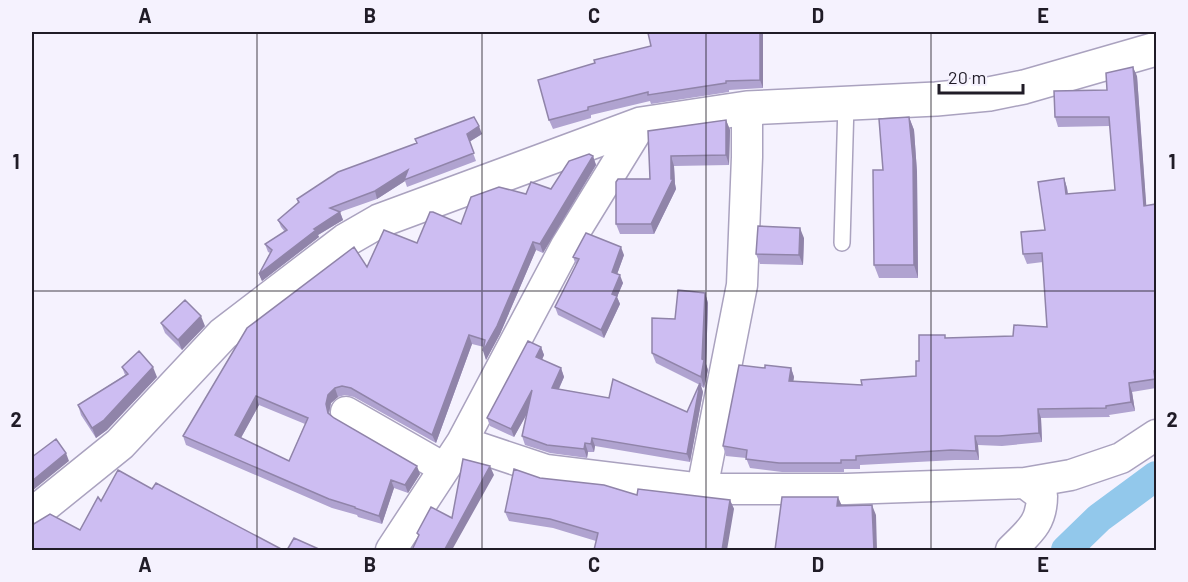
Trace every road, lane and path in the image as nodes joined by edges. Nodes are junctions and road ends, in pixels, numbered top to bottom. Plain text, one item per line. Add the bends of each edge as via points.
1 (1156, 49) edge
2 (846, 104) junction
3 (747, 108) junction
4 (641, 124) junction
5 (842, 243) dead end
6 (346, 412) dead end
7 (1156, 435) edge
8 (462, 442) junction
9 (444, 468) junction
10 (1025, 483) junction
11 (702, 489) junction
12 (32, 515) edge
13 (391, 550) edge
14 (1011, 550) edge

1 - 2 street via 989,94
2 - 3 street
2 - 5 lane
3 - 4 street
3 - 11 street via 742,285
4 - 8 street via 566,246
4 - 12 street via 379,220 362,230 223,334 120,444
6 - 9 street
7 - 10 street via 1121,458 1071,475
8 - 9 street
8 - 11 street via 546,470
9 - 13 street
10 - 11 street
10 - 14 street via 1042,496 1042,508 1032,530

